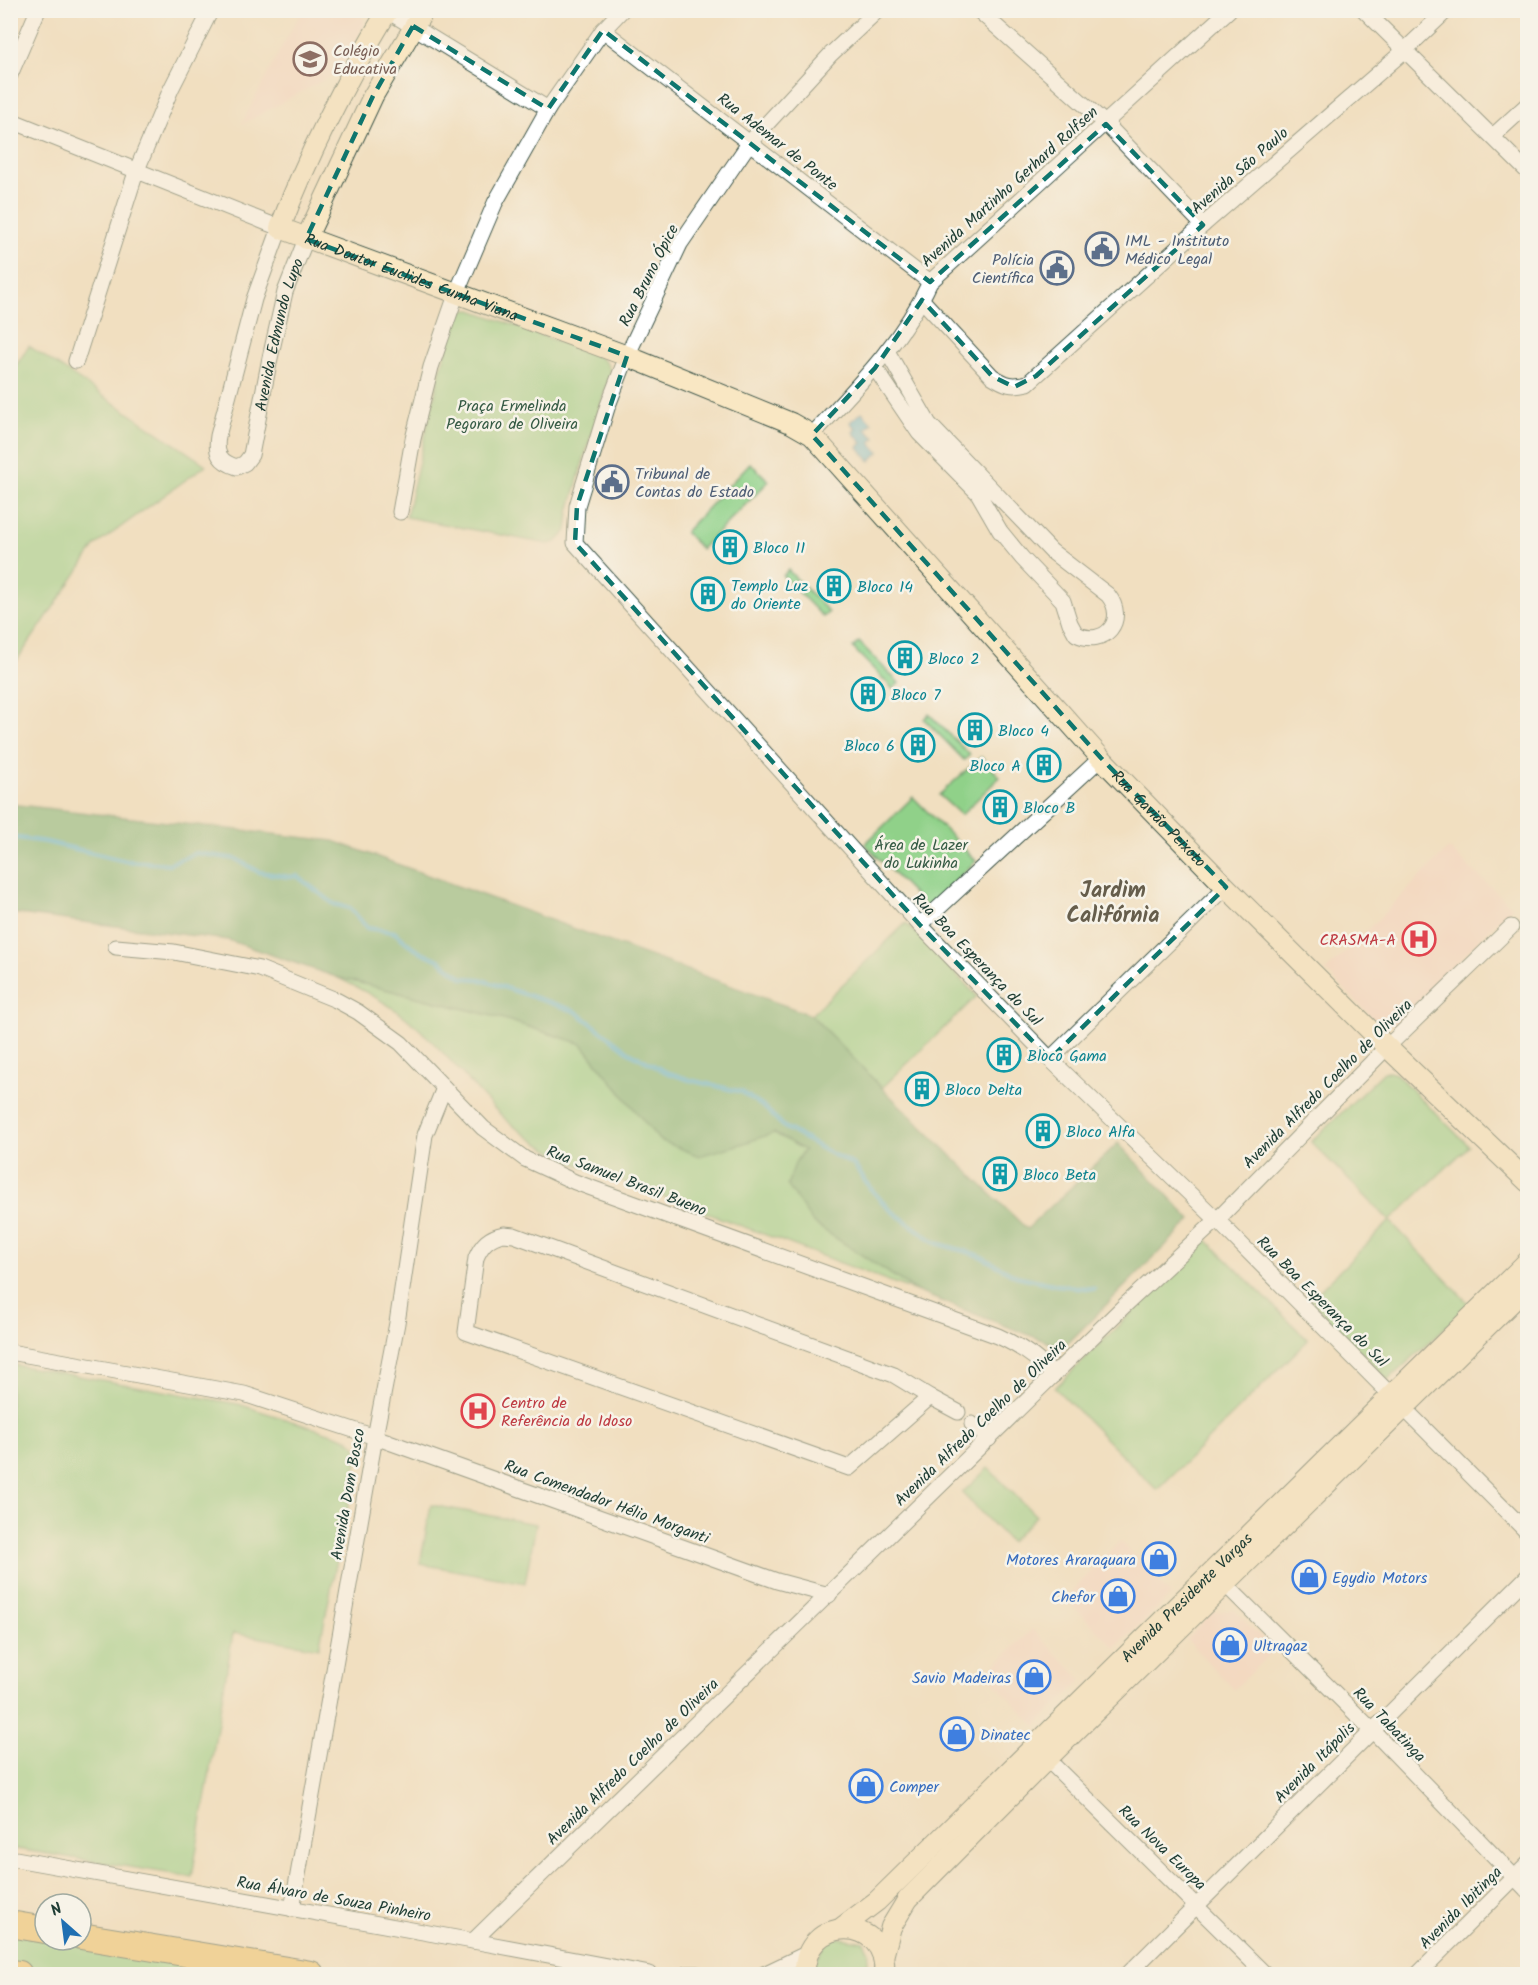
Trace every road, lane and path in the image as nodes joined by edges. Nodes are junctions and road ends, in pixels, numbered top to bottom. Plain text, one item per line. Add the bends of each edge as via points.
1 (38, 10) edge
2 (211, 10) edge
3 (622, 10) edge
4 (879, 10) edge
5 (978, 10) edge
6 (1229, 10) edge
7 (1364, 10) edge
8 (1447, 10) edge
9 (387, 11) edge
10 (419, 18) edge
11 (603, 30) junction
12 (1404, 51) junction
13 (10, 75) edge
14 (1527, 104) edge
15 (548, 109) junction
16 (10, 120) edge
17 (1106, 124) junction
18 (1492, 136) junction
19 (750, 142) junction
20 (135, 172) junction
21 (1527, 172) edge
22 (1203, 225) junction
23 (280, 228) junction
24 (306, 238) junction
25 (930, 282) junction
26 (457, 292) junction
27 (922, 300) junction
28 (887, 351) junction
29 (627, 356) junction
30 (76, 361) dead end
31 (875, 368) junction
32 (924, 429) junction
33 (812, 435) junction
34 (983, 490) junction
35 (400, 512) dead end
36 (575, 543) joint
37 (1101, 758) junction
38 (1226, 887) junction
39 (920, 925) junction
40 (1511, 927) dead end
41 (116, 947) dead end
42 (1387, 1047) junction
43 (1050, 1059) junction
44 (444, 1088) junction
45 (1527, 1182) edge
46 (1217, 1220) junction
47 (1527, 1261) edge
48 (1527, 1286) edge
49 (10, 1352) edge
50 (1054, 1375) junction
51 (930, 1397) junction
52 (1397, 1401) junction
53 (958, 1412) dead end
54 (972, 1424) dead end
55 (375, 1437) junction
56 (989, 1439) junction
57 (1527, 1533) edge
58 (1527, 1576) edge
59 (1225, 1584) junction
60 (829, 1595) junction
61 (1372, 1730) junction
62 (1040, 1753) junction
63 (10, 1858) edge
64 (1527, 1864) edge
65 (1514, 1878) junction
66 (1527, 1891) edge
67 (1197, 1905) junction
68 (292, 1909) junction
69 (10, 1924) edge
70 (33, 1928) edge
71 (840, 1929) junction
72 (93, 1938) edge
73 (473, 1941) junction
74 (808, 1953) junction
75 (884, 1970) edge
76 (10, 1973) edge
77 (19, 1974) edge
78 (311, 1974) edge
79 (650, 1974) edge
80 (687, 1974) edge
81 (697, 1974) edge
82 (764, 1974) edge
83 (805, 1974) edge
84 (1128, 1974) edge
85 (1265, 1974) edge
86 (1418, 1974) edge

1 - 13 street
2 - 20 street
3 - 11 street
4 - 19 street, Rua Bruno Ópice via 831,54
5 - 17 street
6 - 17 street, Avenida Martinho Gerhard Rolfsen
7 - 12 street
8 - 12 street, Avenida São Paulo
9 - 10 street
9 - 23 street, Avenida Edmundo Lupo via 341,92
10 - 15 street
10 - 24 street, Avenida Edmundo Lupo via 373,96
11 - 15 street
11 - 19 street, Rua Ademar de Ponte
12 - 18 street
12 - 22 street, Avenida São Paulo
14 - 18 street
15 - 26 street via 495,203
16 - 20 street, Rua Doutor Euclides Cunha Viana
17 - 22 street
17 - 25 street, Avenida Martinho Gerhard Rolfsen
18 - 21 street
19 - 25 street, Rua Ademar de Ponte
19 - 29 street, Rua Bruno Ópice via 680,244
20 - 23 street, Rua Doutor Euclides Cunha Viana
20 - 30 street
22 - 27 street, Avenida São Paulo via 1028,383 1014,387 992,376
23 - 24 street, Rua Doutor Euclides Cunha Viana
23 - 24 street, Avenida Edmundo Lupo via 254,299 216,447 223,460 237,467 250,455 285,292
24 - 26 street, Rua Doutor Euclides Cunha Viana
25 - 27 street, Avenida Martinho Gerhard Rolfsen
26 - 29 street, Rua Doutor Euclides Cunha Viana
26 - 35 street via 431,367
27 - 28 street, Avenida Martinho Gerhard Rolfsen
28 - 31 street, Avenida Martinho Gerhard Rolfsen
28 - 32 street
29 - 33 street, Rua Doutor Euclides Cunha Viana
29 - 36 street, Rua Bruno Ópice via 577,506
31 - 32 street
31 - 33 street, Avenida Martinho Gerhard Rolfsen
32 - 34 street
33 - 37 street, Rua Gavião Peixoto
34 - 34 street via 1000,531 1063,601 1076,634 1091,639 1112,628 1117,612 1108,595
36 - 39 street, Rua Boa Esperança do Sul
37 - 38 street, Rua Gavião Peixoto
37 - 39 street
38 - 42 street, Rua Gavião Peixoto
38 - 43 street
39 - 43 street, Rua Boa Esperança do Sul
40 - 42 street, Avenida Alfredo Coelho de Oliveira
41 - 44 street, Rua Samuel Brasil Bueno via 174,952 260,969 336,1000 401,1043
42 - 45 street, Rua Gavião Peixoto
42 - 46 street, Avenida Alfredo Coelho de Oliveira
43 - 46 street, Rua Boa Esperança do Sul
44 - 50 street, Rua Samuel Brasil Bueno via 483,1128 525,1159 565,1178 998,1336 1038,1358
44 - 55 street, Avenida Dom Bosco via 425,1135 397,1323
46 - 50 street, Avenida Alfredo Coelho de Oliveira
46 - 52 street, Rua Boa Esperança do Sul
47 - 52 street, Avenida Presidente Vargas
48 - 52 street, Avenida Presidente Vargas
49 - 55 street, Rua Comendador Hélio Morganti via 244,1394
50 - 56 street, Avenida Alfredo Coelho de Oliveira
51 - 51 street via 894,1375 514,1235 504,1234 486,1241 476,1258 466,1332 849,1468
51 - 53 street
52 - 57 street, Rua Boa Esperança do Sul
52 - 59 street, Avenida Presidente Vargas
52 - 62 street, Avenida Presidente Vargas
54 - 56 street
55 - 60 street, Rua Comendador Hélio Morganti via 777,1581
55 - 68 street, Avenida Dom Bosco
56 - 60 street, Avenida Alfredo Coelho de Oliveira
58 - 61 street, Avenida Itápolis
59 - 61 street, Rua Tabatinga
59 - 62 street, Avenida Presidente Vargas
60 - 73 street, Avenida Alfredo Coelho de Oliveira
61 - 65 street, Rua Tabatinga
61 - 67 street, Avenida Itápolis
62 - 67 street, Rua Nova Europa
62 - 71 street, Avenida Presidente Vargas via 877,1901
62 - 75 street, Avenida Presidente Vargas via 908,1899 891,1927
63 - 68 street, Rua Álvaro de Souza Pinheiro
64 - 65 street, Avenida Ibitinga
65 - 66 street, Rua Tabatinga
65 - 86 street, Avenida Ibitinga
67 - 84 street, Avenida Itápolis
67 - 85 street, Rua Nova Europa
68 - 73 street, Rua Álvaro de Souza Pinheiro
69 - 70 highway
71 - 74 street, Avenida Presidente Vargas via 816,1941
71 - 75 street via 867,1935 874,1941
72 - 78 highway
73 - 79 street, Rua Álvaro de Souza Pinheiro
74 - 82 street
74 - 83 street
76 - 77 highway
80 - 81 street

